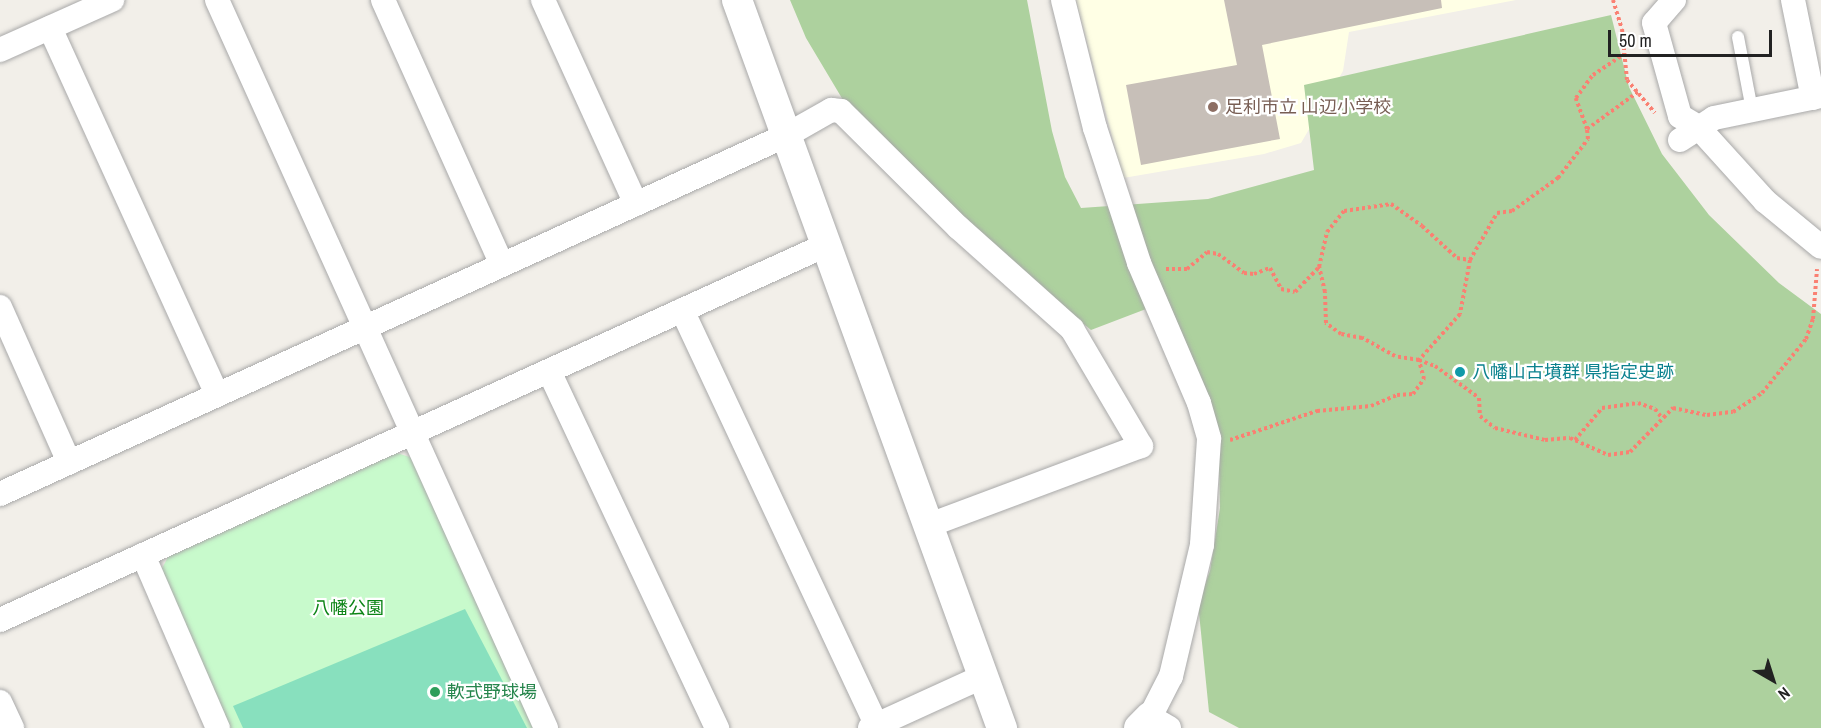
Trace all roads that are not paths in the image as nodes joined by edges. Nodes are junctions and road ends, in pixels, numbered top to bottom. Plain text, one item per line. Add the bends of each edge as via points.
1 (112, 0) edge
2 (217, 0) edge
3 (383, 0) edge
4 (543, 0) edge
5 (737, 0) edge
6 (1063, 0) edge
7 (1674, 0) edge
8 (1793, 0) edge
9 (50, 28) junction
10 (1738, 37) dead end
11 (0, 50) edge
12 (1817, 97) edge
13 (1752, 110) junction
14 (1689, 134) junction
15 (787, 135) junction
16 (636, 204) junction
17 (826, 245) junction
18 (1820, 246) edge
19 (502, 265) junction
20 (0, 307) edge
21 (682, 310) junction
22 (365, 328) junction
23 (549, 371) junction
24 (217, 395) junction
25 (413, 432) junction
26 (69, 462) junction
27 (0, 494) edge
28 (927, 526) junction
29 (143, 555) junction
30 (0, 620) edge
31 (984, 676) junction
32 (0, 702) edge
33 (1152, 724) edge
34 (873, 727) edge
35 (12, 728) edge
36 (218, 728) edge
37 (546, 728) edge
38 (717, 728) edge
39 (1002, 728) edge

1 - 9 street
2 - 22 street
3 - 19 street
4 - 16 street
5 - 15 street
6 - 33 street via 1095,128 1139,263 1199,403 1209,445 1202,545 1171,676
7 - 14 street via 1654,23 1680,116
8 - 12 street
9 - 11 street
9 - 24 street
10 - 13 lane
12 - 13 street
13 - 14 street via 1714,117
14 - 18 street
15 - 16 street
15 - 17 street
15 - 28 street via 831,110 842,111 959,228 1072,329 1141,446
16 - 19 street
17 - 21 street
17 - 28 street
19 - 22 street
20 - 26 street
21 - 23 street
21 - 34 street
22 - 24 street
22 - 25 street
23 - 25 street
23 - 38 street
24 - 26 street
25 - 29 street
25 - 37 street
26 - 27 street
28 - 31 street
29 - 30 street
29 - 36 street
31 - 34 street
31 - 39 street
32 - 35 street

